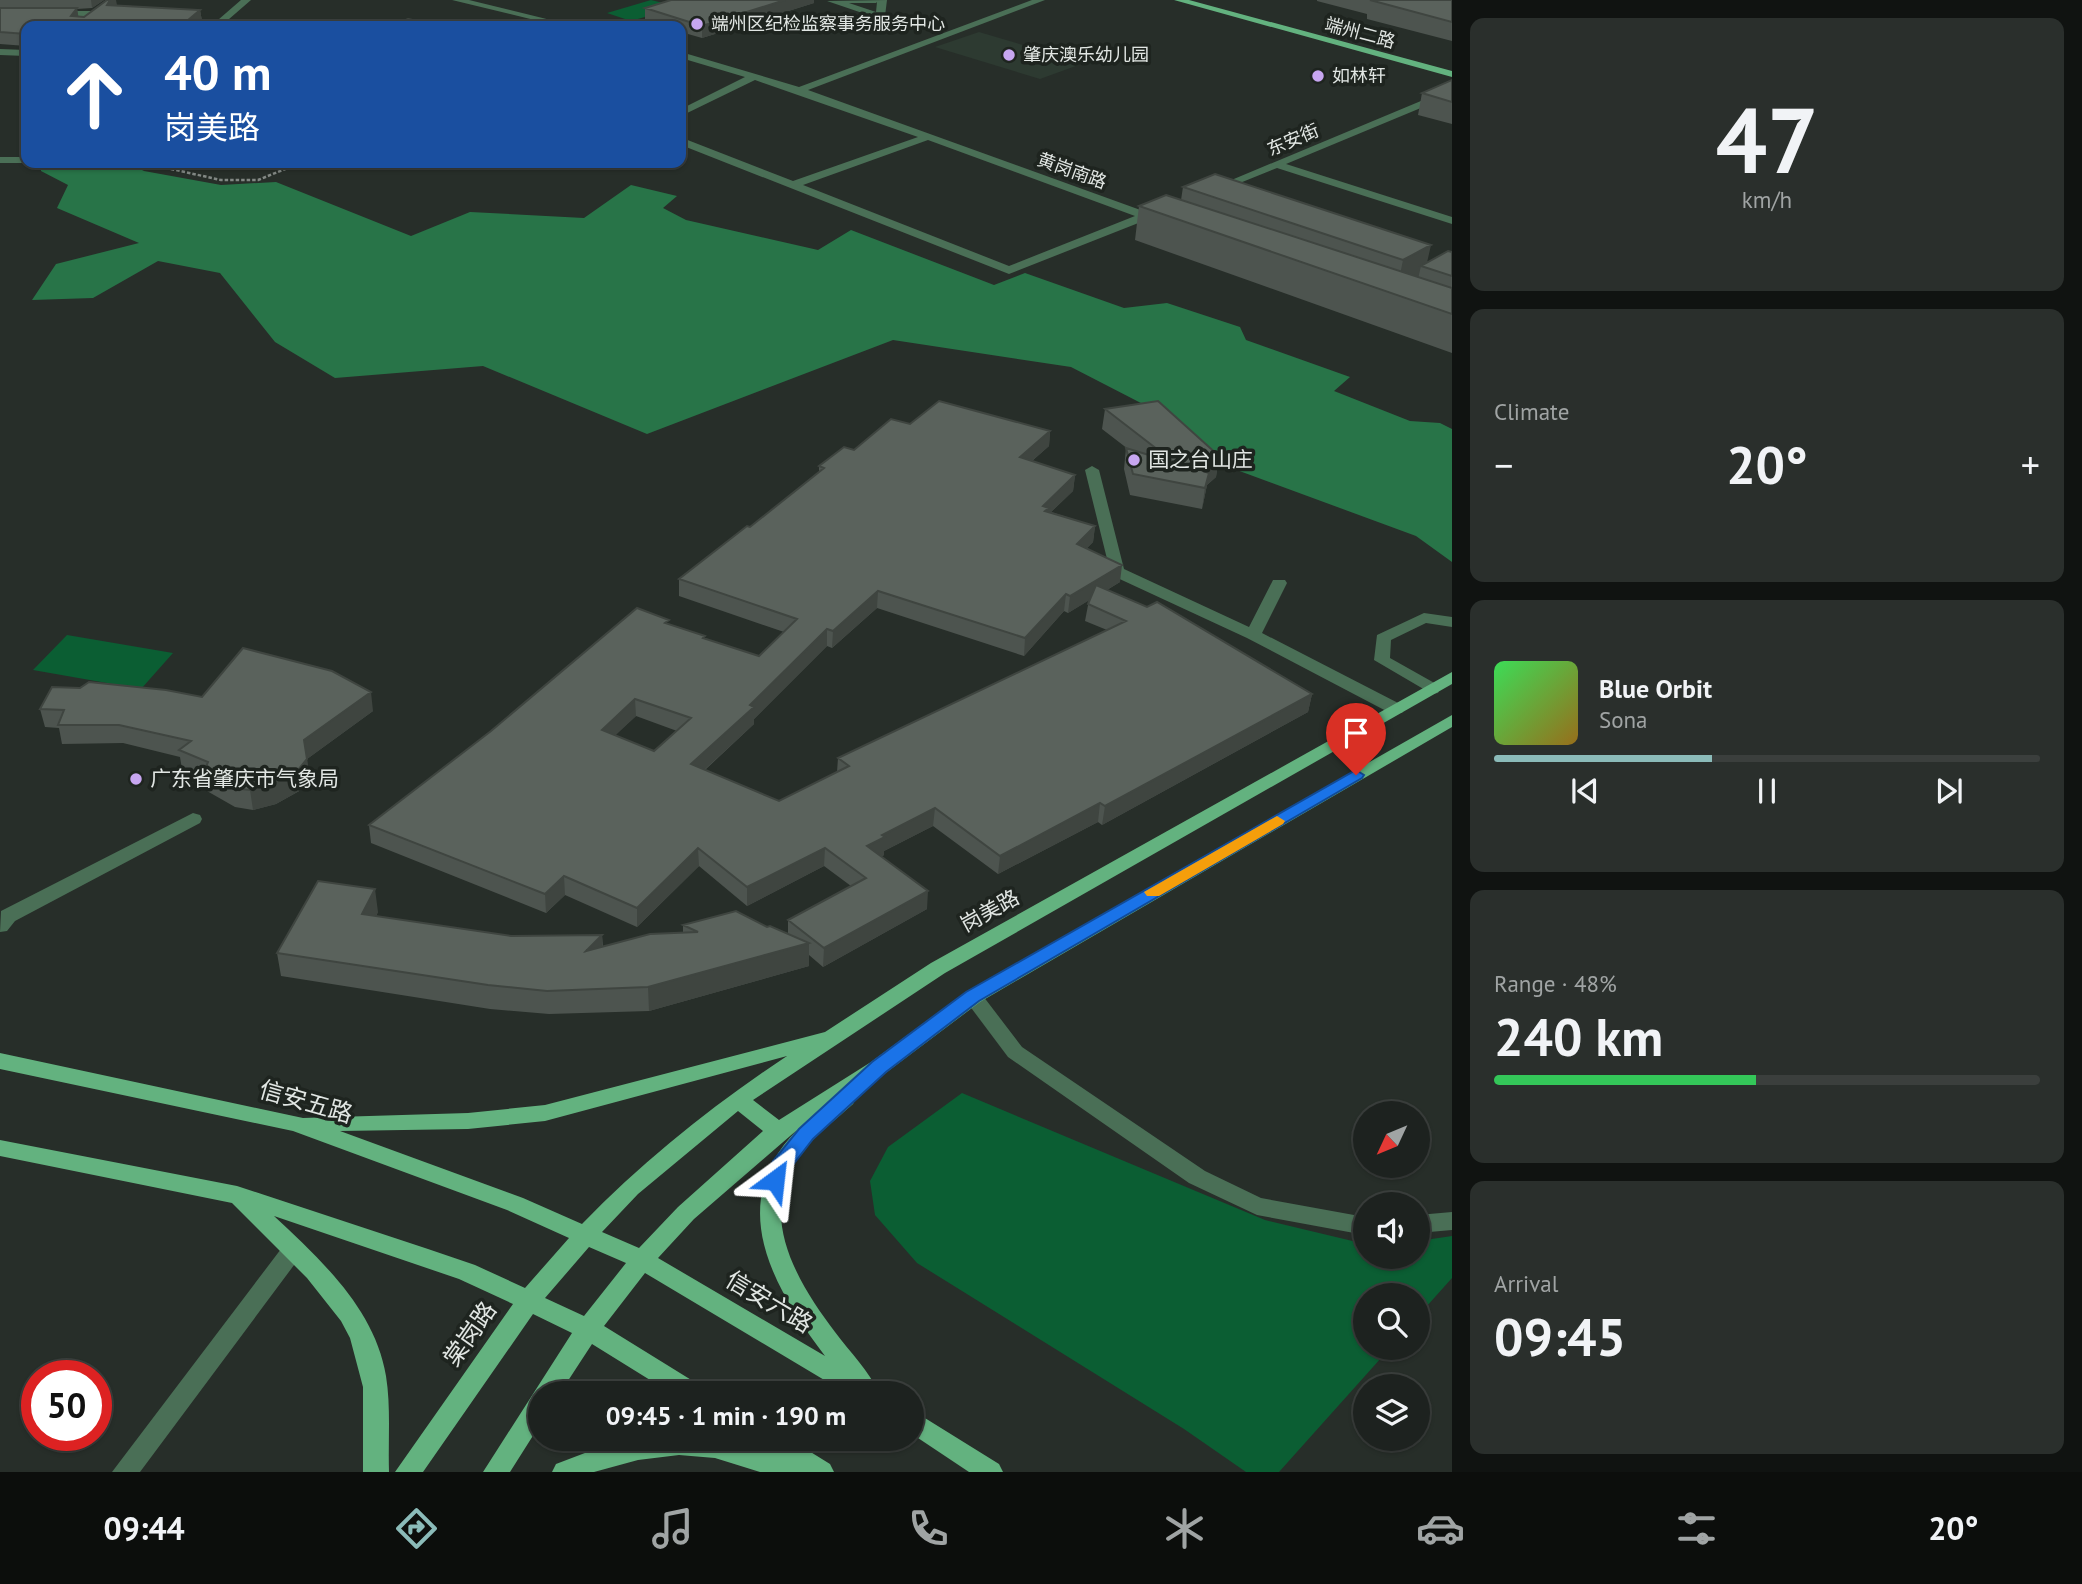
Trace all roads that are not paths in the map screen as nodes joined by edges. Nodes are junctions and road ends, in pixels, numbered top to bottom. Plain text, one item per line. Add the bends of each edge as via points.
1 (246, 0) edge
2 (457, 0) edge
3 (876, 0) edge
4 (882, 0) edge
5 (1040, 0) edge
6 (1179, 0) edge
7 (1214, 0) edge
8 (105, 7) edge
9 (41, 14) edge
10 (96, 14) junction
11 (87, 21) edge
12 (222, 21) edge
13 (548, 21) edge
14 (0, 52) edge
15 (21, 54) edge
16 (686, 56) edge
17 (1452, 64) edge
18 (1452, 74) edge
19 (755, 76) junction
20 (799, 90) junction
21 (1452, 91) edge
22 (686, 110) edge
23 (928, 137) junction
24 (686, 143) edge
25 (0, 160) edge
26 (21, 160) edge
27 (1279, 165) junction
28 (792, 185) junction
29 (1206, 193) edge
30 (1169, 206) edge
31 (1145, 216) junction
32 (1452, 221) edge
33 (1170, 224) edge
34 (1092, 470) dead end
35 (1279, 583) dead end
36 (1452, 622) edge
37 (1253, 635) junction
38 (1452, 677) edge
39 (1432, 689) junction
40 (1396, 709) junction
41 (1452, 720) edge
42 (192, 819) dead end
43 (0, 926) edge
44 (973, 997) junction
45 (841, 1035) junction
46 (0, 1061) edge
47 (879, 1067) junction
48 (738, 1099) junction
49 (296, 1124) junction
50 (778, 1131) junction
51 (0, 1148) edge
52 (237, 1195) junction
53 (1452, 1221) edge
54 (1430, 1223) edge
55 (1353, 1224) edge
56 (586, 1234) junction
57 (292, 1251) junction
58 (642, 1260) junction
59 (529, 1300) junction
60 (588, 1329) junction
61 (554, 1381) edge
62 (672, 1381) edge
63 (847, 1381) edge
64 (858, 1381) edge
65 (528, 1422) edge
66 (924, 1430) edge
67 (787, 1451) edge
68 (125, 1472) edge
69 (376, 1472) edge
70 (408, 1472) edge
71 (496, 1472) edge
72 (565, 1472) edge
73 (793, 1472) edge
74 (821, 1472) edge
75 (990, 1472) edge

1 - 12 street
2 - 13 street
3 - 4 street via 832,1 880,16
5 - 20 street
6 - 18 main road, 端州二路
7 - 17 main road, 端州二路
8 - 10 street
9 - 10 street
10 - 11 street
14 - 15 street
16 - 19 street, 黄岗南路
19 - 20 street, 黄岗南路
19 - 22 street
20 - 23 street, 黄岗南路
21 - 27 street, 东安街
23 - 28 street
23 - 31 street, 黄岗南路
24 - 28 street
25 - 26 street
27 - 29 street, 东安街
27 - 32 street
28 - 31 street via 1009,270
30 - 31 street
31 - 33 street, 黄岗南路
34 - 37 street via 1116,572
35 - 37 street
36 - 39 street via 1424,618 1383,638 1382,660
37 - 40 street
38 - 39 main road, 岗美路
39 - 40 main road, 岗美路
40 - 45 main road, 岗美路 via 938,968
41 - 44 main road
42 - 43 street via 8,916
44 - 47 main road
44 - 55 street via 1015,1052 1198,1177 1257,1206
45 - 48 main road, 岗美路
45 - 49 main road via 545,1113 442,1122
46 - 49 main road, 信安五路
47 - 50 main road
47 - 64 main road via 806,1134 780,1167 771,1194 771,1231 794,1293
48 - 50 main road
48 - 56 main road, 岗美路 via 649,1171
49 - 56 main road, 信安五路
50 - 58 main road via 686,1213
51 - 52 main road
52 - 57 main road
52 - 59 main road via 420,1255
53 - 54 street
56 - 58 main road, 信安五路
56 - 59 main road, 棠岗路
57 - 68 street
57 - 69 main road via 355,1320 370,1359
58 - 60 main road
58 - 63 main road, 信安六路
59 - 60 main road
59 - 70 main road, 棠岗路
60 - 61 main road
60 - 62 main road
65 - 71 main road
66 - 75 main road
67 - 74 main road
72 - 73 main road via 622,1453 667,1446 712,1446

